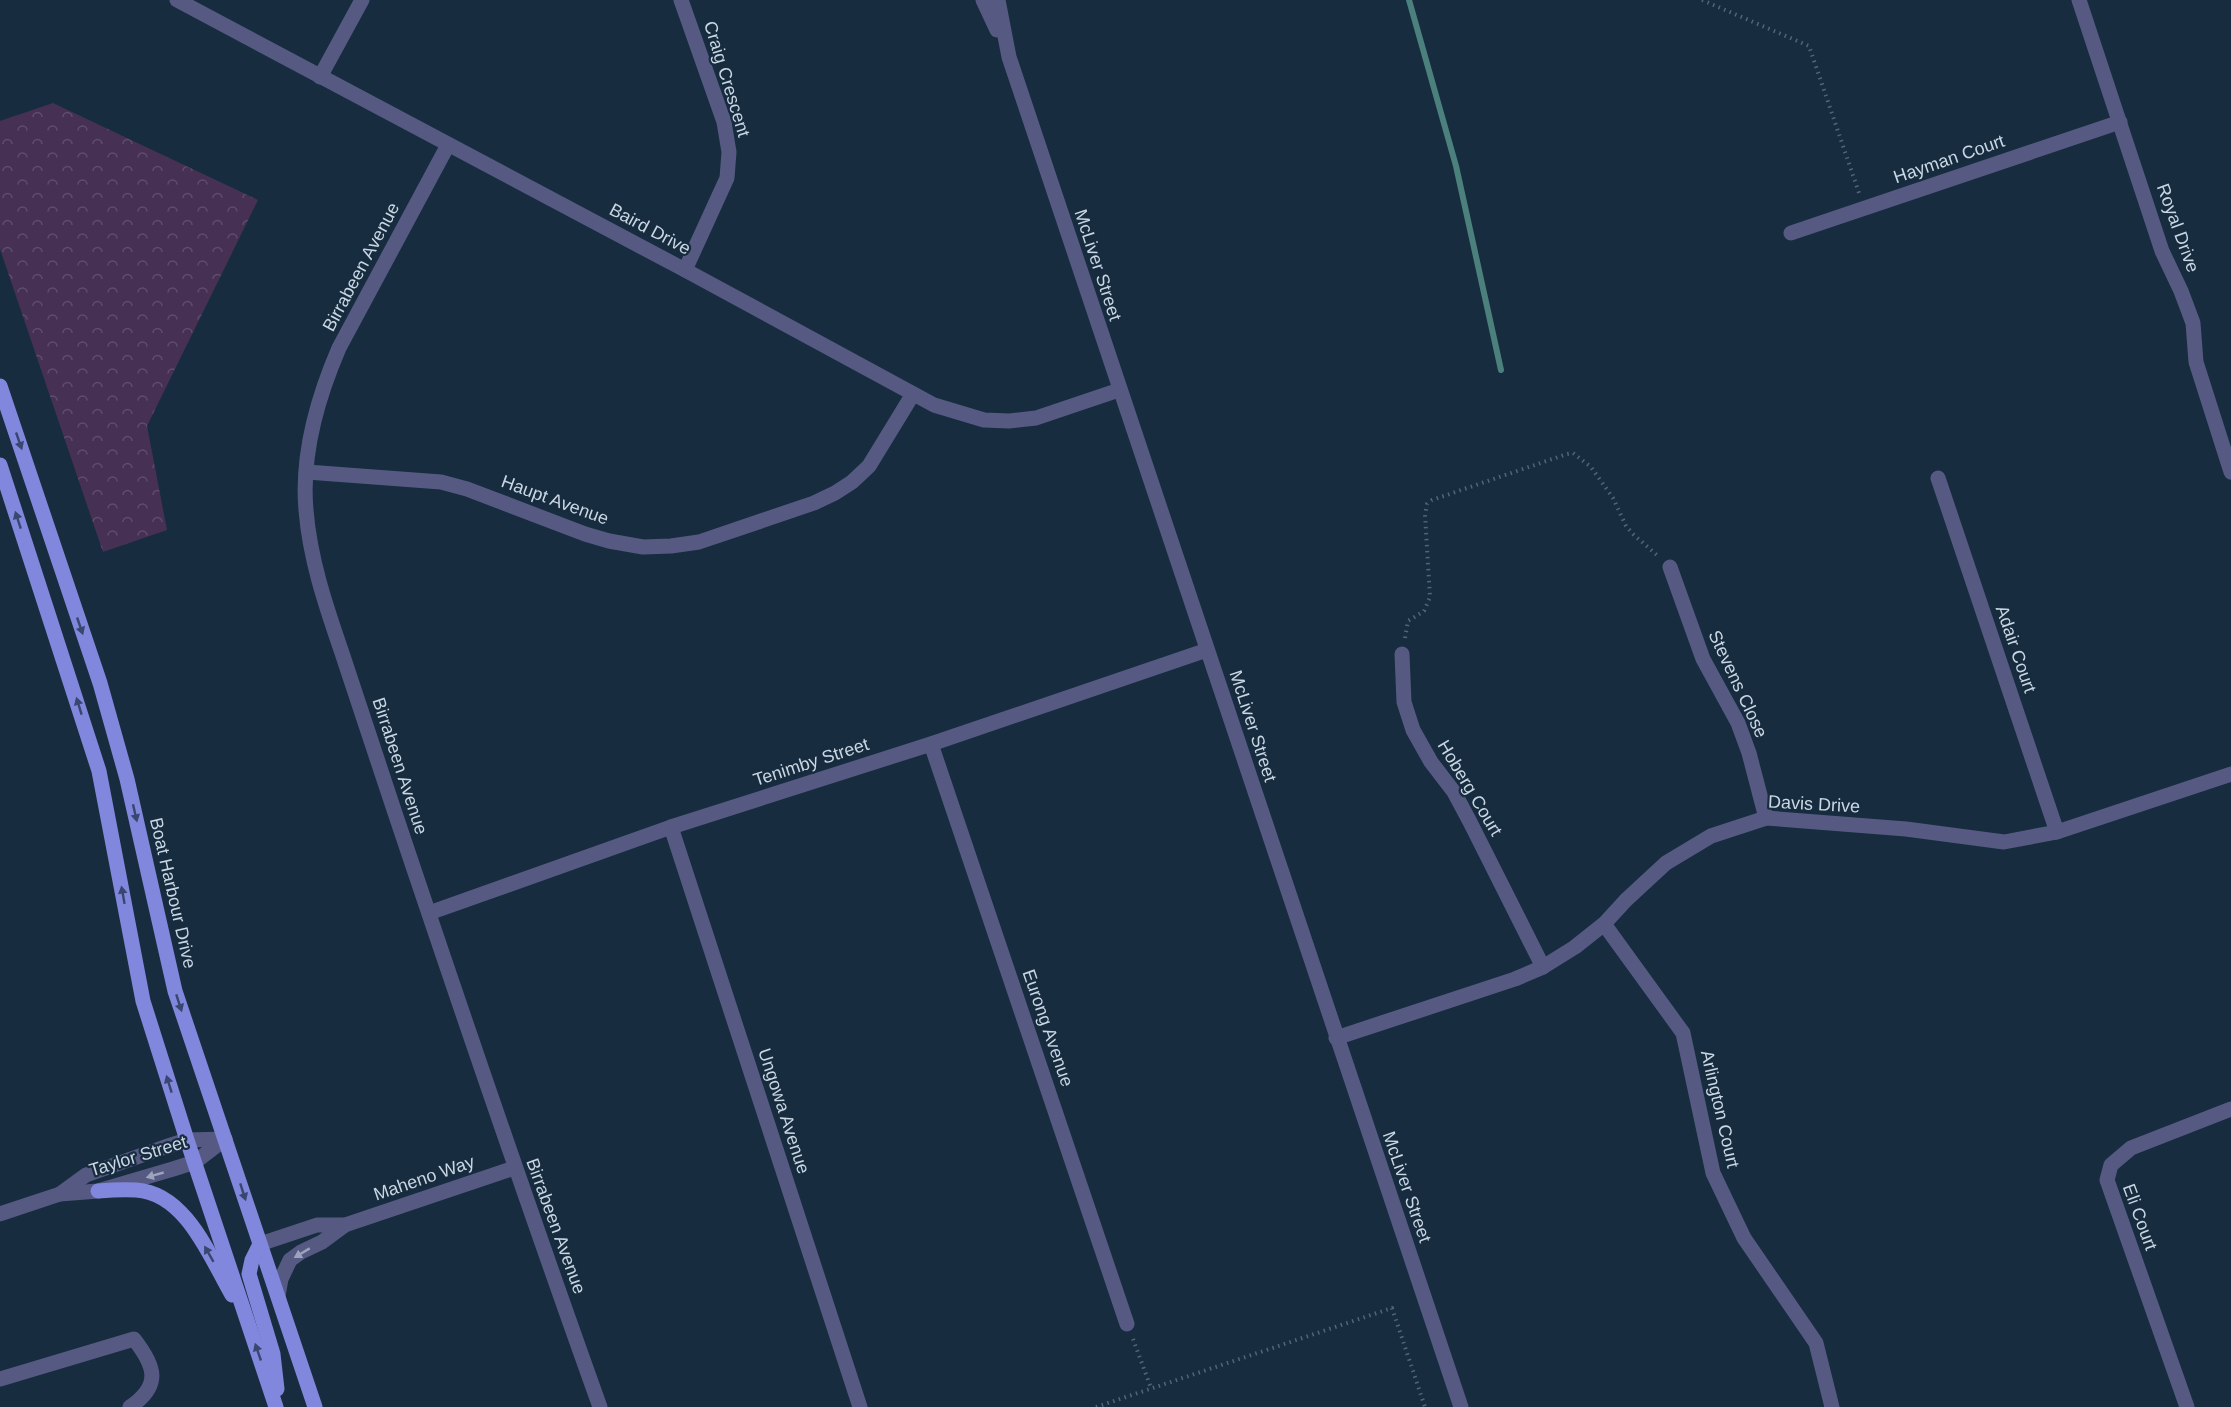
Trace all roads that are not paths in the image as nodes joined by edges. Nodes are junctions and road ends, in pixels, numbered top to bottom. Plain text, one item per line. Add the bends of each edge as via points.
1 (177, 0) edge
2 (362, 0) edge
3 (681, 0) edge
4 (983, 0) edge
5 (998, 0) edge
6 (2079, 0) edge
7 (1009, 57) junction
8 (320, 77) junction
9 (2120, 122) junction
10 (448, 145) junction
11 (1791, 233) dead end
12 (685, 270) junction
13 (0, 386) edge
14 (1119, 390) junction
15 (913, 394) junction
16 (1, 470) edge
17 (307, 472) junction
18 (2231, 472) edge
19 (1938, 478) dead end
20 (1670, 567) road end
21 (1207, 650) junction
22 (1402, 654) road end
23 (931, 744) junction
24 (2231, 774) edge
25 (1766, 818) junction
26 (671, 827) junction
27 (2057, 832) junction
28 (429, 913) junction
29 (1604, 924) junction
30 (1544, 967) junction
31 (1335, 1038) junction
32 (2231, 1109) edge
33 (225, 1139) junction
34 (187, 1140) junction
35 (195, 1162) junction
36 (514, 1168) junction
37 (98, 1191) junction
38 (60, 1194) junction
39 (0, 1214) edge
40 (345, 1225) junction
41 (260, 1244) junction
42 (278, 1296) junction
43 (248, 1323) junction
44 (1127, 1324) road end
45 (0, 1379) edge
46 (130, 1407) edge
47 (278, 1407) edge
48 (315, 1407) edge
49 (600, 1407) edge
50 (860, 1407) edge
51 (1461, 1407) edge
52 (1832, 1407) edge
53 (2187, 1407) edge

1 - 8 street, Baird Drive
2 - 8 street
3 - 12 street, Craig Crescent via 724,122 729,152 727,178
4 - 7 street, McLiver Street
5 - 7 street, McLiver Street
6 - 9 street, Royal Drive
7 - 14 street, McLiver Street
8 - 10 street, Baird Drive
9 - 11 street, Hayman Court
9 - 18 street, Royal Drive via 2162,251 2193,323 2196,362
10 - 12 street, Baird Drive
10 - 17 street, Birrabeen Avenue via 339,348 316,408
12 - 15 street, Baird Drive
13 -> 33 main road, Boat Harbour Drive via 100,683 127,779 175,991
14 - 15 street, Baird Drive via 1036,418 1009,421 958,414
14 - 21 street, McLiver Street
15 - 17 street, Haupt Avenue via 869,466 835,493 699,542 671,546 643,547 609,541 441,482
34 -> 16 main road via 143,1001 99,771
17 - 28 street, Birrabeen Avenue via 308,531 324,599
19 - 27 street, Adair Court
20 - 25 street, Stevens Close via 1703,659 1738,723
21 - 23 street, Tenimby Street
21 - 31 street, McLiver Street
22 - 30 street, Hoberg Court via 1404,702 1413,730 1454,792
23 - 26 street, Tenimby Street
23 - 44 street, Eurong Avenue
24 - 27 street, Davis Drive
25 - 27 street, Davis Drive via 1906,829 2004,842
25 - 29 street, Davis Drive via 1712,836 1666,863
26 - 28 street, Tenimby Street
26 - 50 street, Ungowa Avenue
28 - 36 street, Birrabeen Avenue
29 - 30 street, Davis Drive
29 - 52 street, Arlington Court via 1683,1033 1713,1173 1744,1238 1816,1343
30 - 31 street, Davis Drive
31 - 51 street, McLiver Street
32 - 53 street, Eli Court via 2131,1148 2111,1165 2107,1180
33 - 34 street, Taylor Street
33 - 35 street, Taylor Street
33 -> 41 main road, Boat Harbour Drive
34 - 35 main road
34 - 38 street, Taylor Street via 86,1175
35 -> 37 street, Taylor Street
35 - 43 main road
36 - 40 street, Maheno Way
36 - 49 street, Birrabeen Avenue
37 - 38 street, Taylor Street
43 -> 37 main road via 190,1221 176,1207 137,1190
38 - 39 street, Taylor Street
40 - 41 street, Maheno Way via 317,1225
40 -> 42 street, Maheno Way via 290,1260
41 - 42 main road, Boat Harbour Drive
41 - 47 main road via 249,1274 273,1354
42 - 48 main road, Boat Harbour Drive
47 -> 43 main road
45 - 46 street via 134,1339 147,1355 153,1375 148,1393

